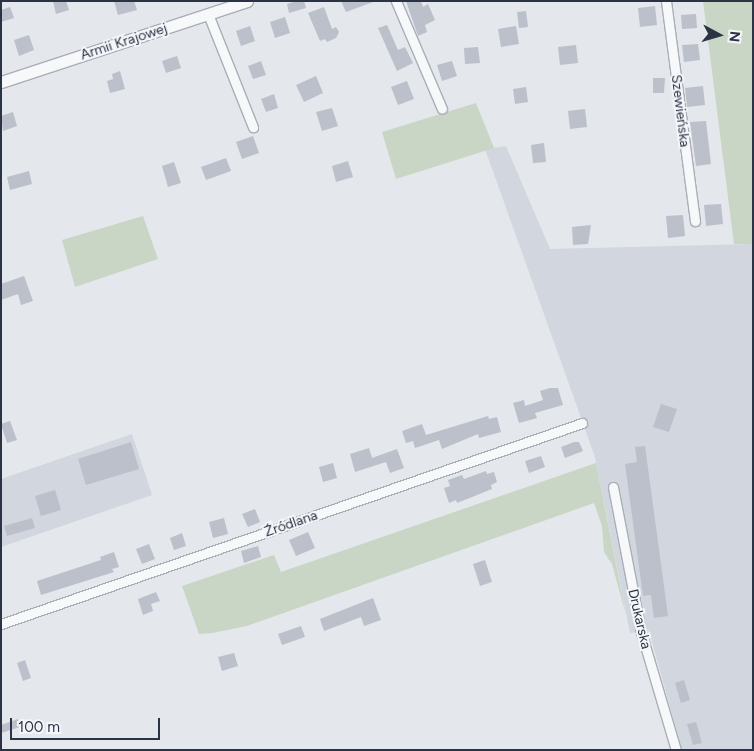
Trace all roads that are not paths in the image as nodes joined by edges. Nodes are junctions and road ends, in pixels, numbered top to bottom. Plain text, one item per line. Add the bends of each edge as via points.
1 (247, 1) edge
2 (396, 1) edge
3 (666, 1) edge
4 (208, 14) junction
5 (1, 82) edge
6 (442, 110) dead end
7 (253, 128) dead end
8 (695, 221) dead end
9 (582, 424) dead end
10 (613, 487) dead end
11 (1, 624) edge
12 (676, 750) edge

1 - 4 street, Armii Krajowej
2 - 6 street
3 - 8 street, Szewieńska
4 - 5 street, Armii Krajowej
4 - 7 street
9 - 11 street, Źródlana
10 - 12 street, Drukarska via 641,632

